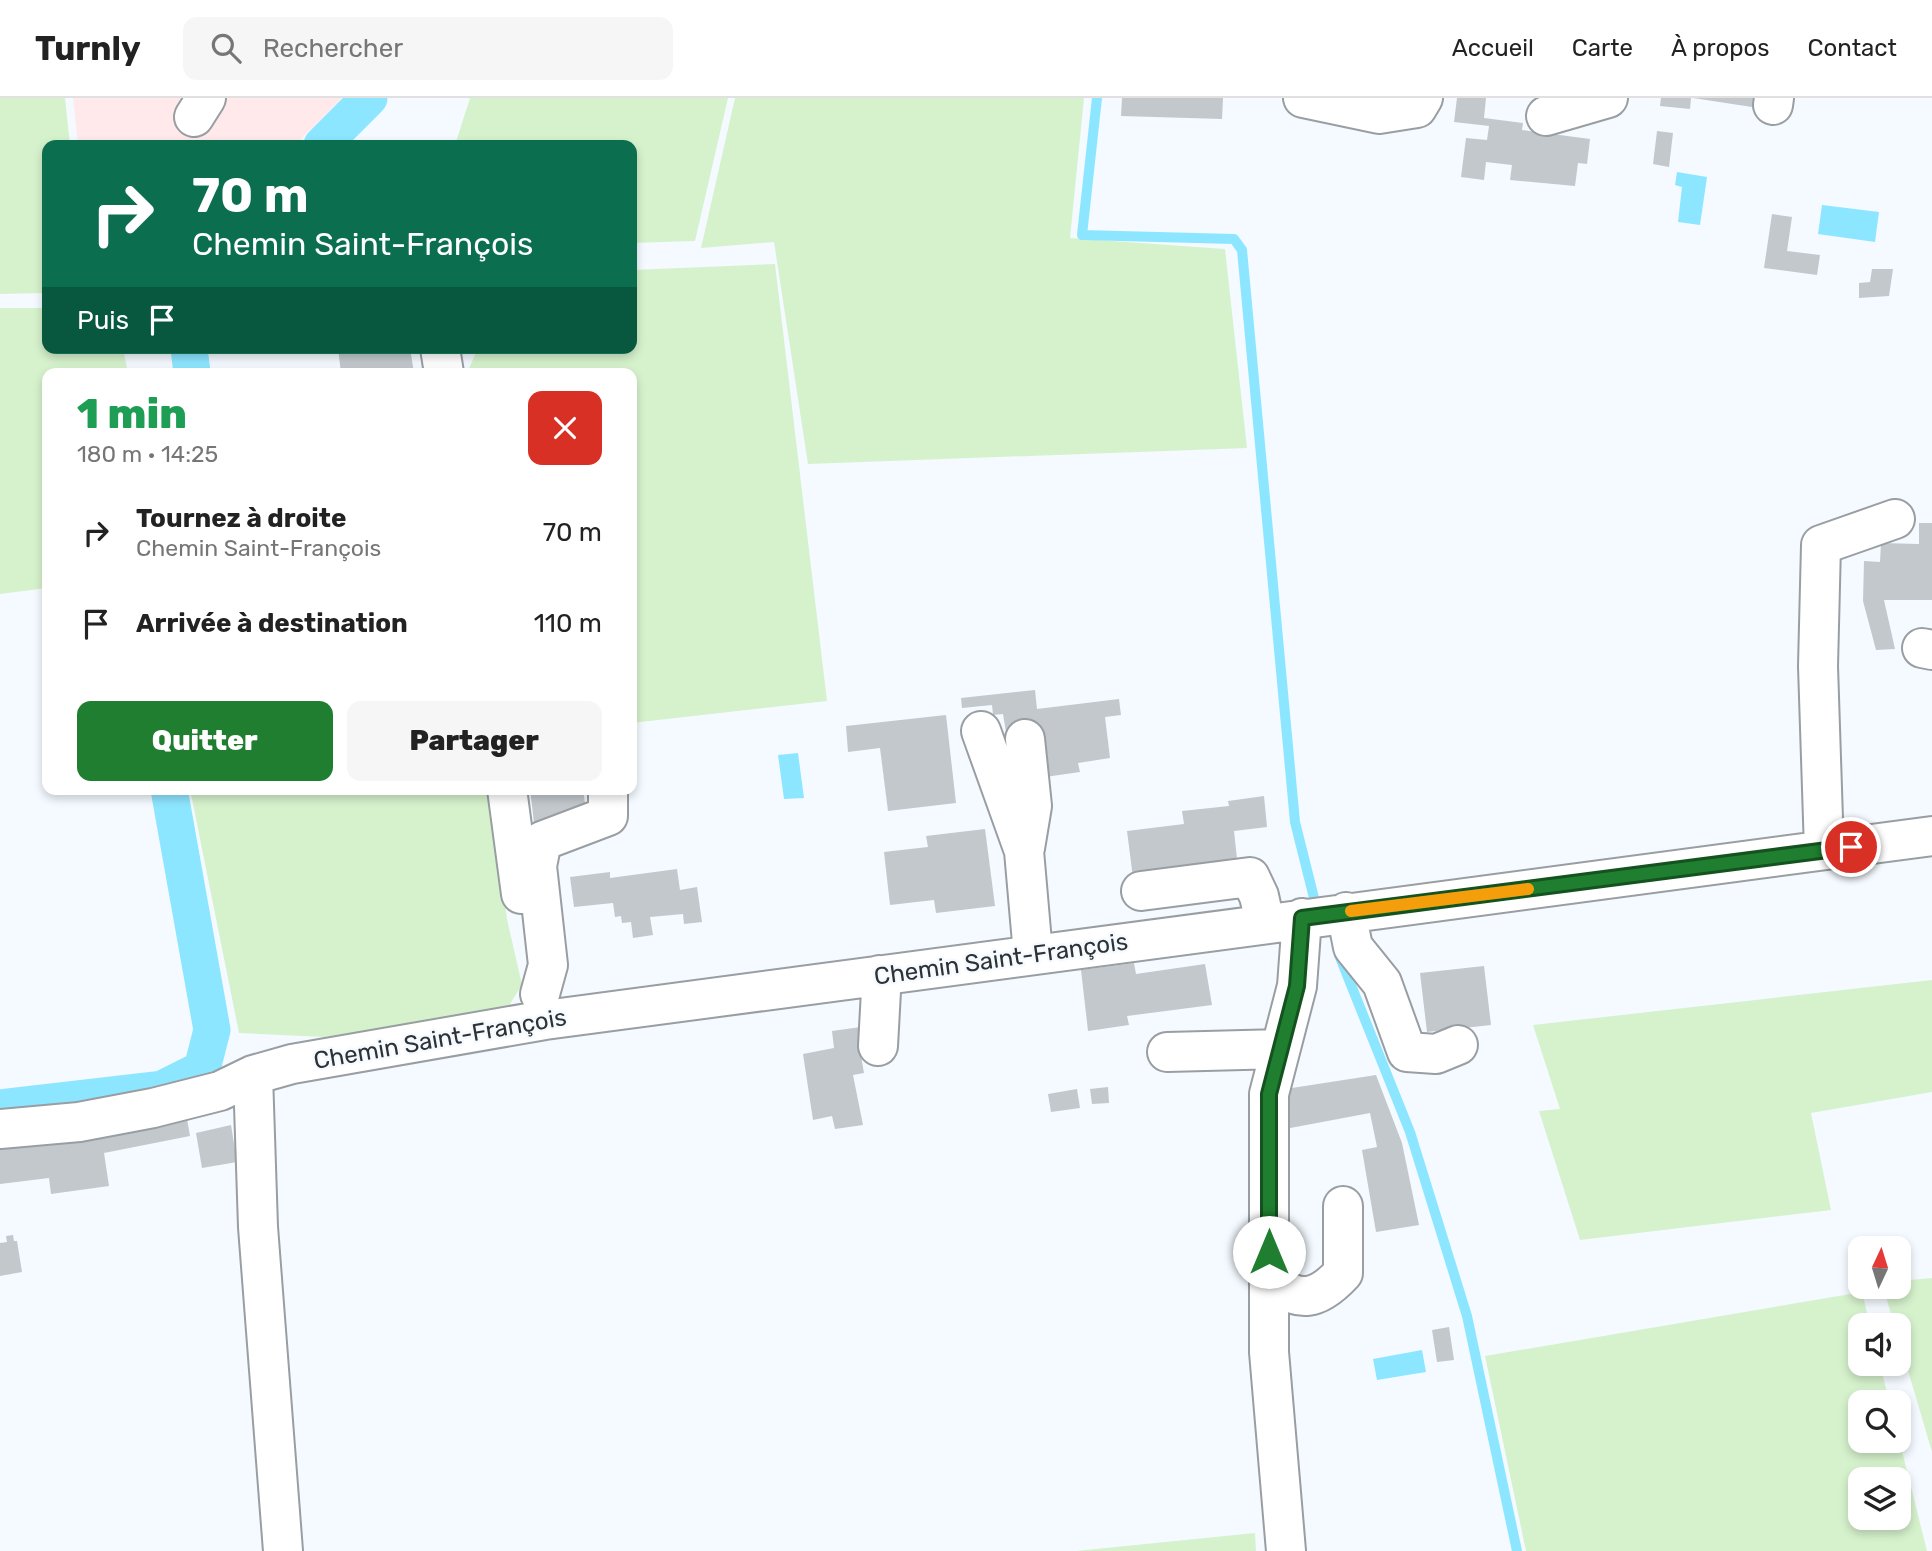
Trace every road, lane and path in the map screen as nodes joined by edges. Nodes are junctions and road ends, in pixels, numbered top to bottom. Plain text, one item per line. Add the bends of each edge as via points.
1 (1303, 98) edge
2 (1423, 98) edge
3 (1608, 98) edge
4 (1546, 116) dead end
5 (1895, 519) dead end
6 (981, 730) dead end
7 (1025, 739) dead end
8 (508, 795) edge
9 (608, 795) edge
10 (1932, 836) edge
11 (1824, 850) junction
12 (1024, 851) junction
13 (1141, 891) dead end
14 (1311, 917) junction
15 (1034, 954) junction
16 (879, 975) junction
17 (542, 1007) junction
18 (1458, 1045) dead end
19 (878, 1046) dead end
20 (1279, 1049) junction
21 (1167, 1052) dead end
22 (253, 1075) junction
23 (0, 1129) edge
24 (1343, 1206) dead end
25 (1269, 1279) junction
26 (284, 1551) edge
27 (1286, 1551) edge

1 - 2 street via 1379,114 1417,108
3 - 4 street
5 - 11 street via 1821,545 1818,666
6 - 12 street
7 - 12 street via 1032,806
8 - 17 street via 528,943
9 - 17 street via 608,816 542,841 537,866 548,965
10 - 11 street, Chemin Saint-François
11 - 14 street, Chemin Saint-François
12 - 15 street
13 - 14 street via 1250,877 1259,896
14 - 15 street, Chemin Saint-François
14 - 18 street via 1353,947 1382,983 1407,1052 1436,1054
14 - 20 street
15 - 16 street, Chemin Saint-François
16 - 17 street, Chemin Saint-François
16 - 19 street
17 - 22 street, Chemin Saint-François
20 - 21 street
20 - 25 street via 1269,1094
22 - 23 street, Chemin Saint-François via 153,1108 79,1122
22 - 26 street via 258,1227
24 - 25 street via 1343,1273 1329,1288 1311,1297 1282,1290
25 - 27 street via 1269,1352

